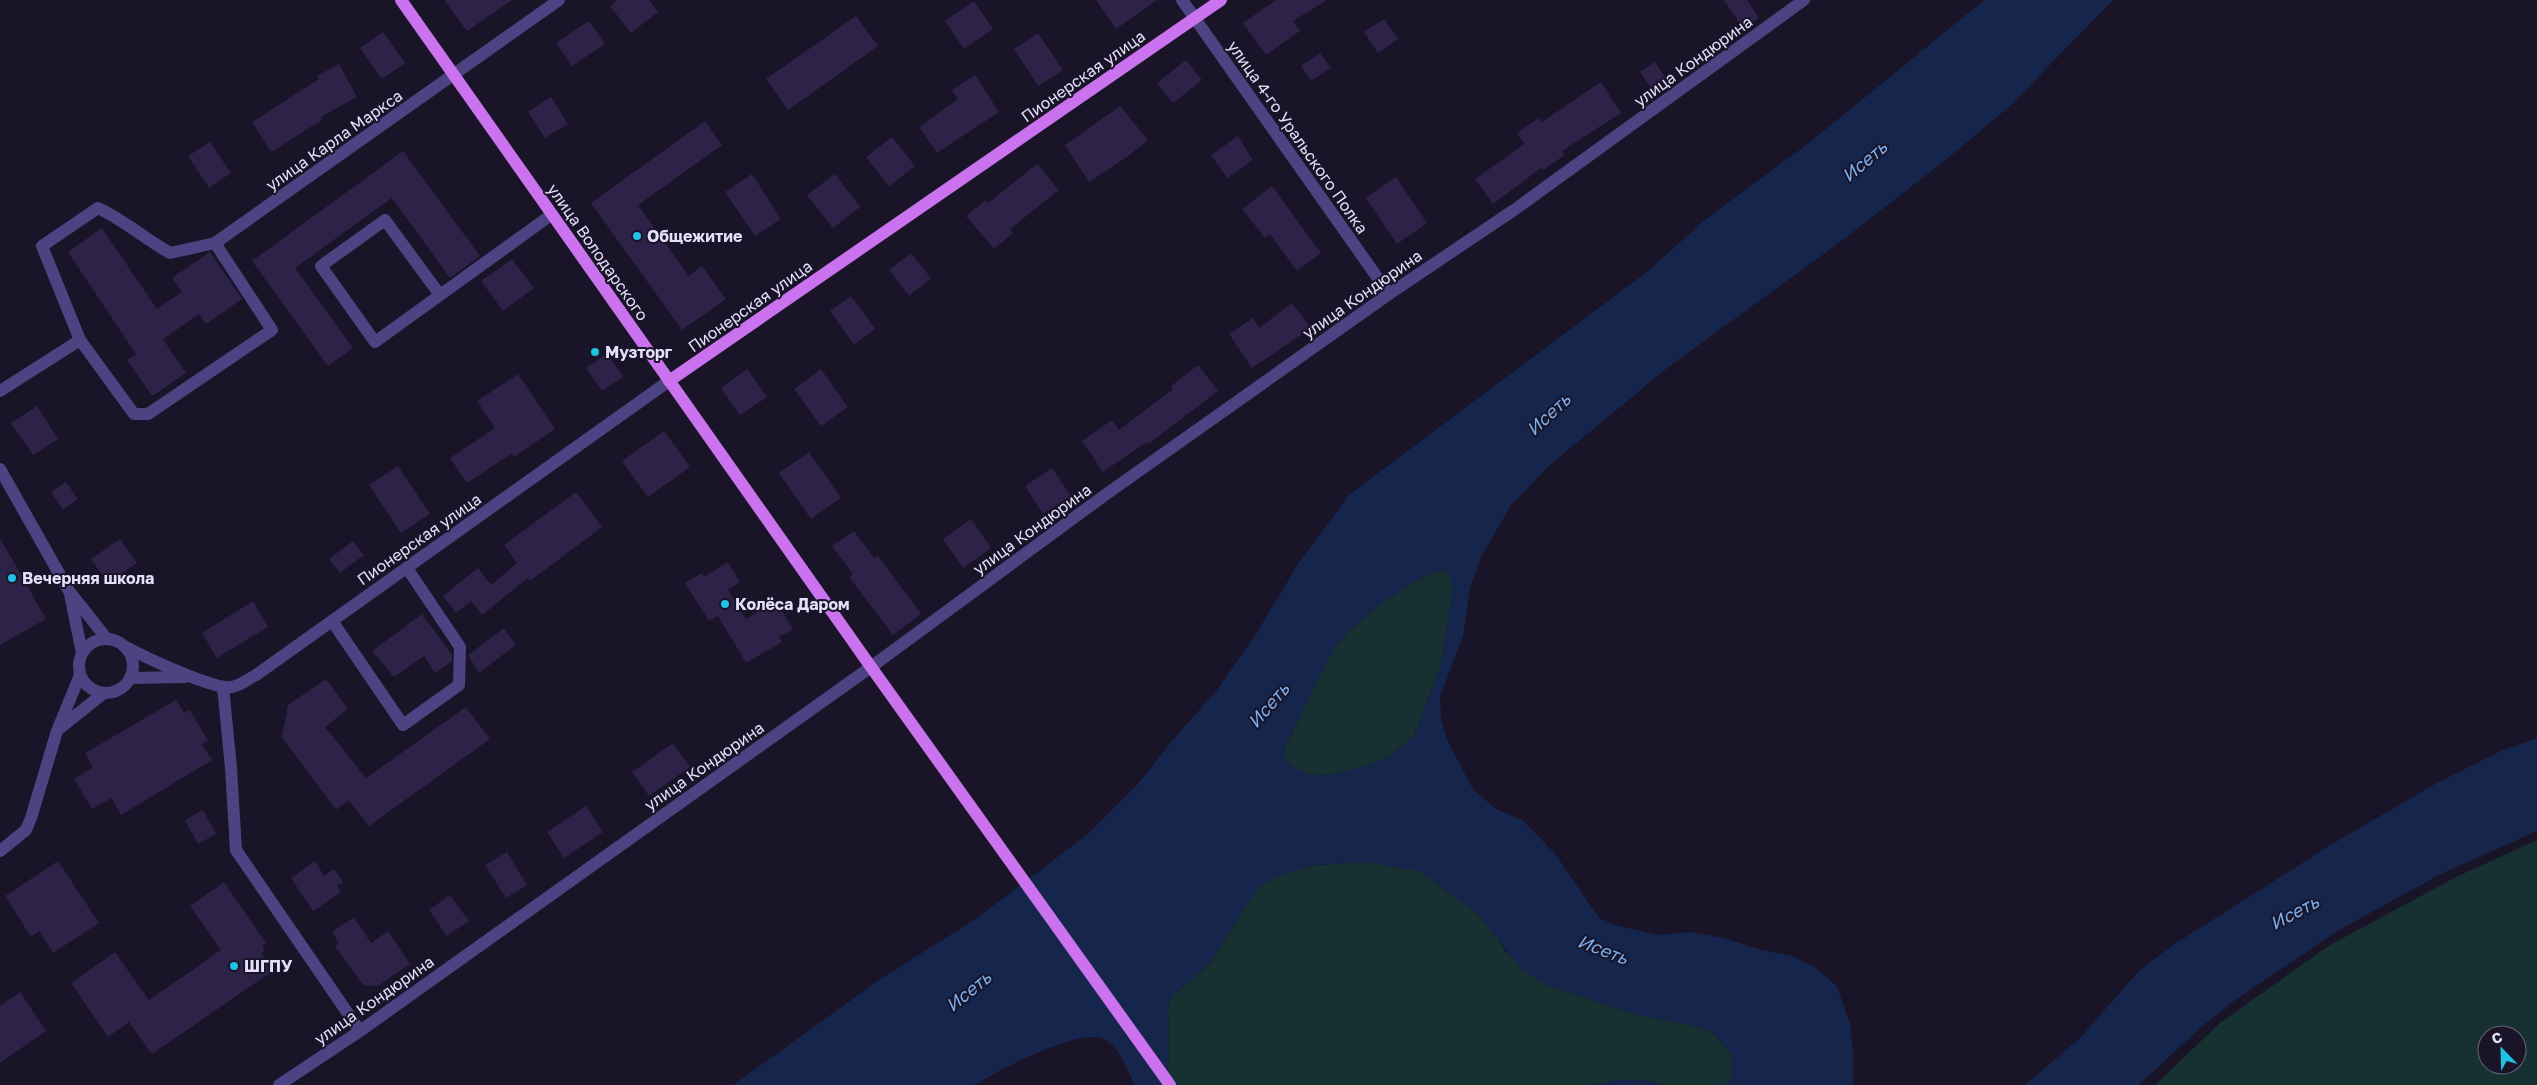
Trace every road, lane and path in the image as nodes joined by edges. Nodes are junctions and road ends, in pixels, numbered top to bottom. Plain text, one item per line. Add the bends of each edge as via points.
1 (401, 0) edge
2 (559, 0) edge
3 (1182, 0) edge
4 (1221, 0) edge
5 (1804, 0) edge
6 (1194, 18) junction
7 (453, 76) junction
8 (551, 215) junction
9 (215, 243) junction
10 (1389, 294) junction
11 (440, 295) junction
12 (80, 340) junction
13 (669, 381) junction
14 (0, 391) edge
15 (0, 469) edge
16 (407, 568) junction
17 (69, 591) junction
18 (332, 621) junction
19 (107, 639) junction
20 (124, 646) junction
21 (82, 653) junction
22 (872, 667) junction
23 (80, 675) junction
24 (195, 677) junction
25 (130, 678) junction
26 (223, 687) junction
27 (104, 693) junction
28 (57, 731) junction
29 (0, 851) edge
30 (360, 1031) junction
31 (279, 1085) edge
32 (1170, 1085) edge

1 - 7 main road, улица Володарского
2 - 7 street, улица Карла Маркса
3 - 6 street, улица 4-го Уральского Полка
4 - 6 main road, Пионерская улица
5 - 10 street, улица Кондюрина via 1514,210
6 - 10 street, улица 4-го Уральского Полка
6 - 13 main road, Пионерская улица
7 - 8 main road, улица Володарского
7 - 9 street, улица Карла Маркса
8 - 11 street
8 - 13 main road, улица Володарского
9 - 12 street, улица Карла Маркса via 170,253 98,208 42,246
9 - 12 street via 272,330 148,414 134,414
10 - 22 street, улица Кондюрина via 1113,490
11 - 11 street via 375,342 320,266 385,220
12 - 14 street
13 - 16 street, Пионерская улица
13 - 22 main road, улица Володарского
15 - 17 street
16 - 18 street, Пионерская улица
16 - 18 street via 460,647 459,685 403,725
17 - 19 street
17 - 21 street
18 - 26 street, Пионерская улица via 256,675 239,684
19 - 20 street
19 - 21 street via 90,644
20 - 24 street
20 - 25 street via 131,655 133,668
21 - 23 street
22 - 30 street, улица Кондюрина
22 - 32 main road, улица Володарского
23 - 27 street via 93,690
23 - 28 street
24 - 25 street
24 - 26 street
25 - 27 street via 122,687
26 - 30 street via 236,850
27 - 28 street
28 - 29 street via 26,830
30 - 31 street, улица Кондюрина

